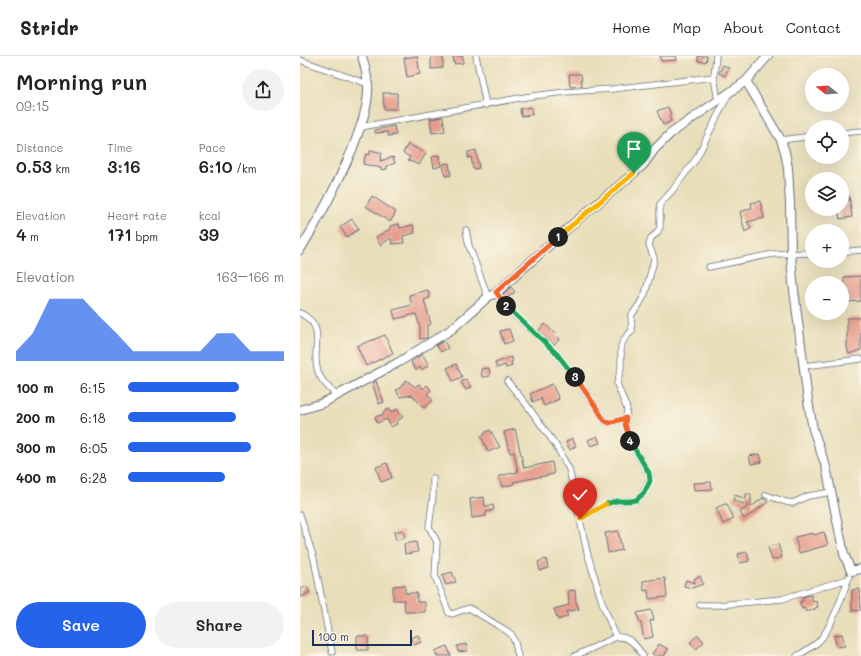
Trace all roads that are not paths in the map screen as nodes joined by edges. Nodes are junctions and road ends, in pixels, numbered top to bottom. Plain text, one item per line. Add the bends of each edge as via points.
1 (362, 56) edge
2 (476, 56) edge
3 (716, 56) edge
4 (768, 56) edge
5 (300, 60) edge
6 (714, 77) junction
7 (746, 82) junction
8 (368, 84) junction
9 (728, 95) junction
10 (718, 101) junction
11 (486, 105) junction
12 (360, 126) junction
13 (861, 131) edge
14 (849, 132) edge
15 (805, 137) edge
16 (781, 140) junction
17 (466, 230) dead end
18 (302, 242) edge
19 (300, 250) edge
20 (861, 250) edge
21 (849, 251) edge
22 (805, 254) edge
23 (791, 255) junction
24 (709, 267) dead end
25 (496, 292) junction
26 (488, 298) junction
27 (300, 313) edge
28 (861, 359) edge
29 (804, 366) junction
30 (506, 381) dead end
31 (337, 396) junction
32 (300, 410) edge
33 (626, 418) junction
34 (434, 478) dead end
35 (832, 492) junction
36 (766, 495) dead end
37 (300, 515) edge
38 (580, 519) junction
39 (861, 569) edge
40 (851, 571) junction
41 (848, 579) junction
42 (700, 605) dead end
43 (616, 637) junction
44 (332, 652) dead end
45 (518, 656) edge
46 (575, 656) edge
47 (643, 656) edge
48 (797, 656) edge

1 - 8 street
2 - 11 street
3 - 6 street
4 - 7 street
5 - 8 street
6 - 10 street
6 - 11 street via 565,92
7 - 9 street
7 - 16 street
8 - 12 street via 365,112
9 - 10 street
9 - 33 street via 696,158 660,204 660,227 649,245 654,258 645,294 631,316 632,331 621,346 617,384 627,409
10 - 25 street via 670,134 634,173
11 - 12 street
12 - 18 street via 341,177 315,227
13 - 14 street
15 - 16 street
16 - 23 street via 788,168
17 - 26 street via 469,246
18 - 19 street
20 - 21 street
22 - 23 street
23 - 24 street via 773,254
23 - 29 street
25 - 26 street
25 - 33 street via 508,309 561,359 605,421 609,423
26 - 31 street via 440,337 385,371
27 - 31 street via 314,325 317,334 317,369
28 - 29 street
29 - 35 street via 813,429
30 - 38 street via 526,404 564,459 572,477
31 - 32 street
33 - 38 street via 625,424 630,441 650,476 648,486 636,500 611,502
34 - 45 street via 429,527 437,542 435,576 449,612 452,614 469,608 507,631 514,638
35 - 36 street via 808,496 792,503
35 - 40 street via 844,554
37 - 44 street via 314,559
38 - 43 street via 603,605
39 - 40 street
40 - 41 street
41 - 42 street via 782,599
41 - 48 street via 824,634 818,642
43 - 46 street
43 - 47 street via 629,639

